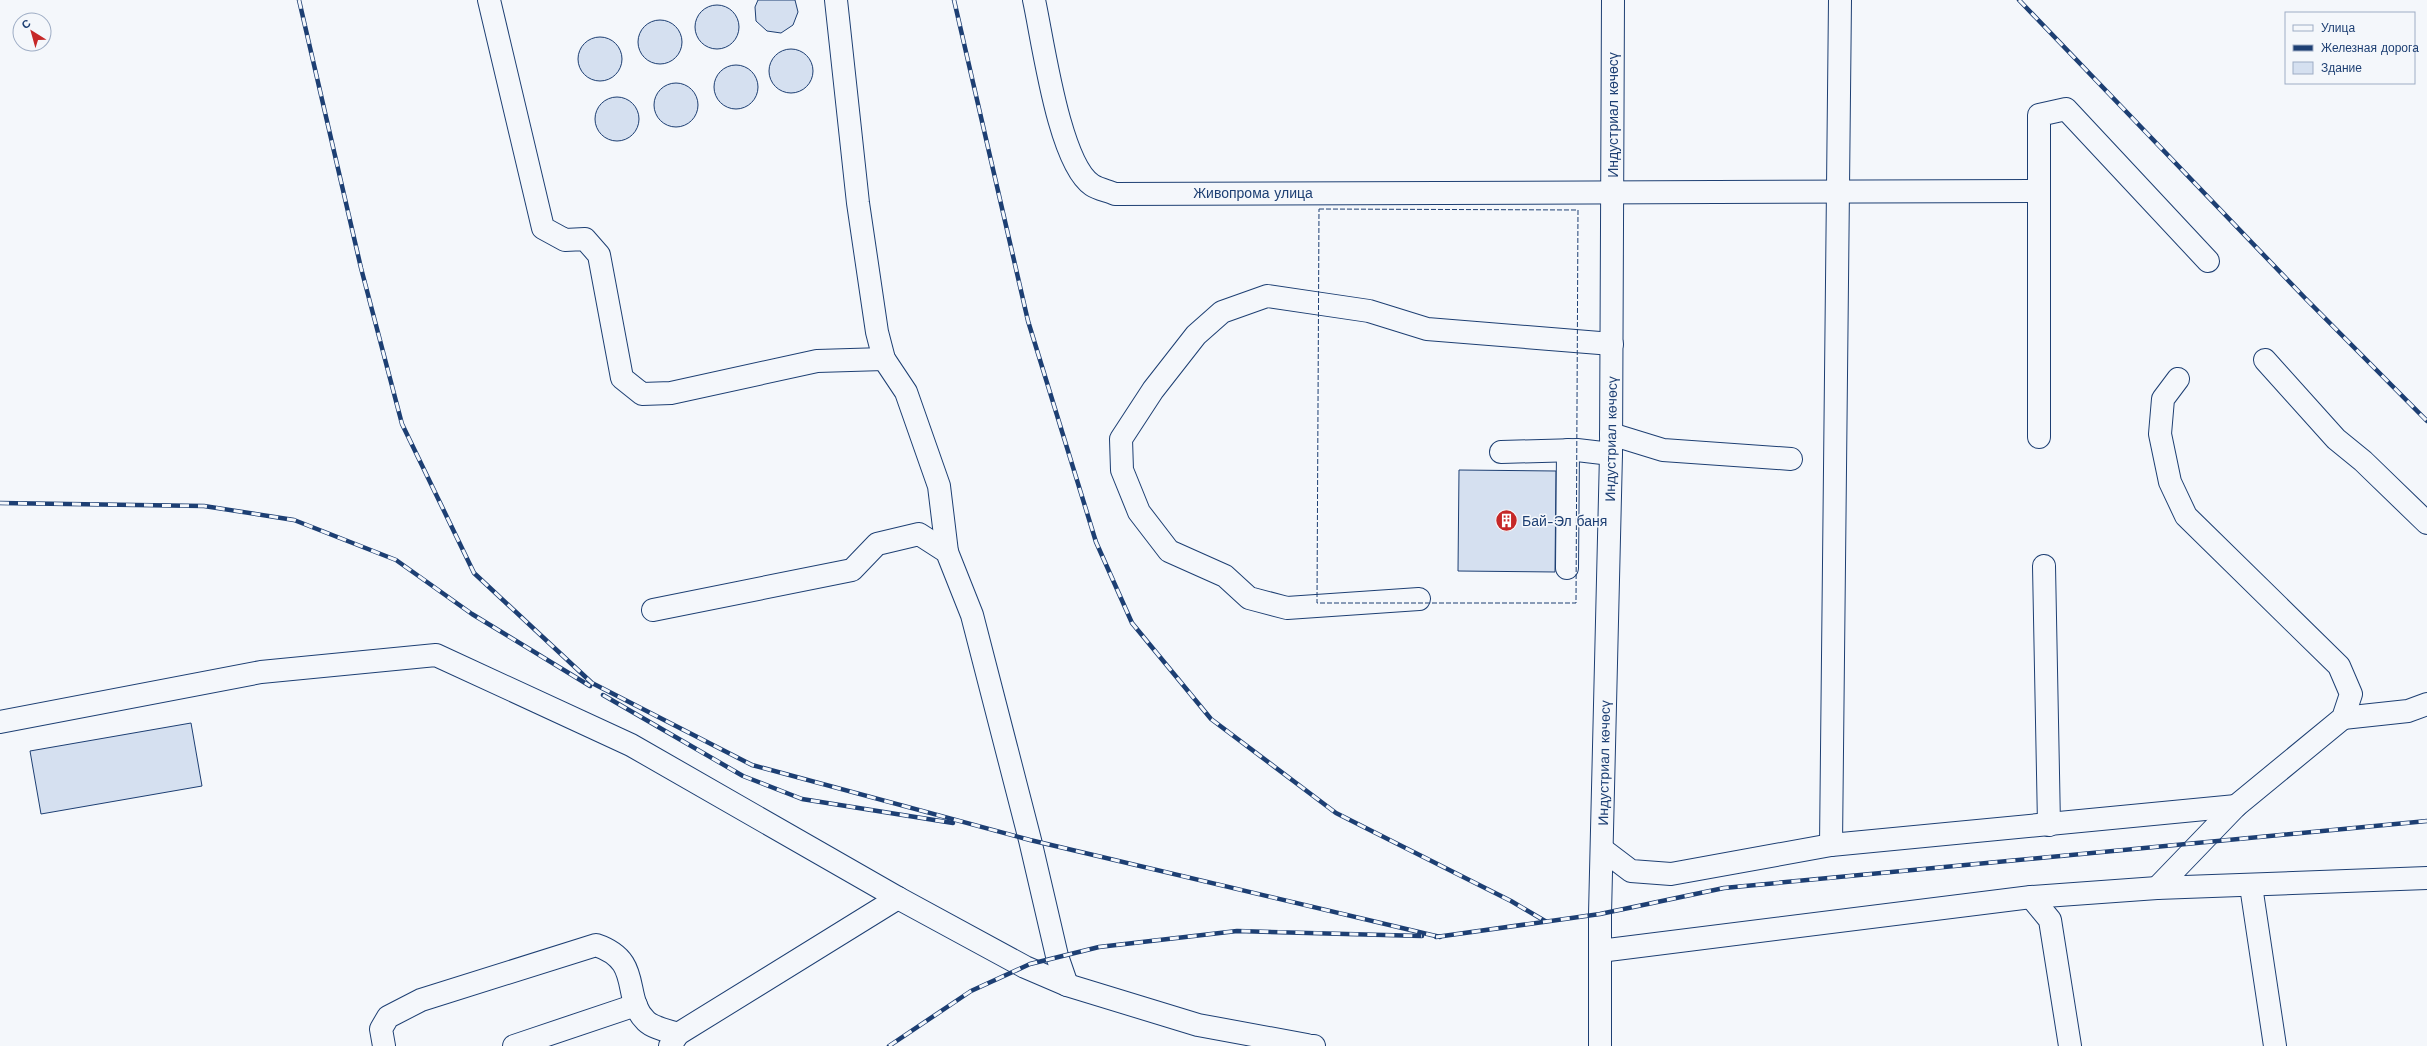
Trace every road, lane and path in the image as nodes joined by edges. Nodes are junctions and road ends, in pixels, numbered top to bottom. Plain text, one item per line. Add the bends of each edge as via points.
1 (489, 0) edge
2 (836, 0) edge
3 (1034, 0) edge
4 (1613, 0) edge
5 (1840, 0) edge
6 (1838, 190) junction
7 (1613, 191) junction
8 (2038, 191) junction
9 (2208, 261) dead end
10 (1612, 344) junction
11 (884, 359) junction
12 (2265, 360) dead end
13 (2178, 379) dead end
14 (2039, 437) dead end
15 (1611, 444) junction
16 (1568, 450) junction
17 (1501, 452) dead end
18 (1792, 459) dead end
19 (2427, 523) edge
20 (947, 552) junction
21 (2044, 566) dead end
22 (1567, 568) dead end
23 (1419, 599) dead end
24 (653, 610) dead end
25 (2427, 704) edge
26 (2343, 718) junction
27 (0, 722) edge
28 (2236, 806) junction
29 (2049, 825) junction
30 (1831, 845) junction
31 (1602, 849) junction
32 (2427, 878) edge
33 (2251, 886) junction
34 (2157, 888) junction
35 (2031, 897) junction
36 (898, 898) junction
37 (1600, 951) junction
38 (1067, 985) junction
39 (636, 1005) junction
40 (674, 1040) edge
41 (384, 1046) edge
42 (514, 1046) edge
43 (1308, 1046) edge
44 (1600, 1046) edge
45 (2070, 1046) edge
46 (2275, 1046) edge

1 - 11 street via 543,228 565,240 585,239 599,255 622,378 642,394 670,393 817,361
2 - 11 street via 858,203 877,332
3 - 7 street, Живопрома улица via 1064,140 1075,167 1092,185 1115,194
4 - 7 street, Индустриал көчөсү
5 - 6 street
6 - 7 street, Живопрома улица
6 - 8 street, Живопрома улица
6 - 30 street
7 - 10 street, Индустриал көчөсү
8 - 9 street via 2038,115 2066,109
8 - 14 street
10 - 15 street, Индустриал көчөсү
10 - 23 street via 1427,328 1369,310 1267,296 1222,312 1196,335 1153,390 1121,439 1122,470 1139,512 1169,551 1225,576 1249,598 1288,608
11 - 20 street via 906,392 939,486
12 - 19 street via 2336,439 2363,461
13 - 26 street via 2163,399 2160,434 2170,482 2186,516 2339,666 2351,694
15 - 16 street
15 - 18 street
15 - 31 street, Индустриал көчөсү
16 - 17 street
16 - 22 street
20 - 24 street via 919,534 877,544 852,570
20 - 38 street via 972,616 1057,956
21 - 29 street
25 - 26 street via 2408,711
26 - 28 street
27 - 36 street via 261,672 436,655 631,745
28 - 29 street
28 - 34 street
29 - 30 street
30 - 31 street via 1671,874 1631,871
31 - 37 street, Индустриал көчөсү
32 - 33 street
33 - 34 street
33 - 46 street
34 - 35 street
35 - 37 street
35 - 45 street via 2050,920
36 - 38 street via 1025,966
36 - 40 street
37 - 44 street, Индустриал көчөсү
38 - 43 street via 1198,1025
39 - 40 street via 646,1022
39 - 41 street via 629,974 612,950 596,945 421,1000 388,1017 380,1029
39 - 42 street

